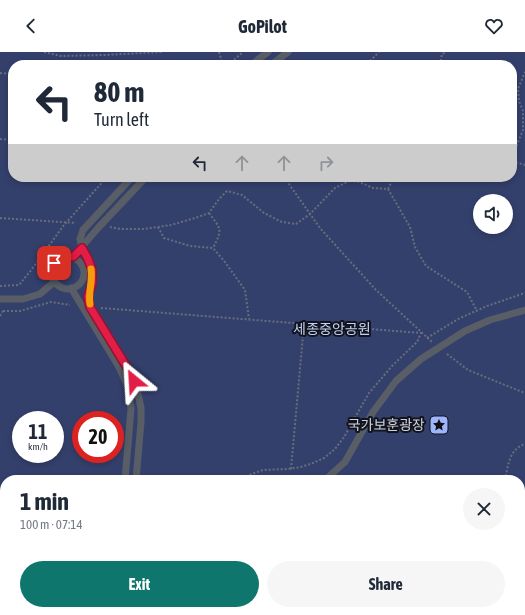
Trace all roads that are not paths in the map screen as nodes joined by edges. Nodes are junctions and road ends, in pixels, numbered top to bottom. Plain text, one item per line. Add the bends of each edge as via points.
1 (268, 52) edge
2 (288, 52) edge
3 (258, 60) edge
4 (278, 60) edge
5 (127, 182) edge
6 (141, 182) edge
7 (82, 248) junction
8 (73, 257) junction
9 (54, 282) junction
10 (71, 288) junction
11 (0, 299) edge
12 (525, 310) edge
13 (125, 475) edge
14 (136, 475) edge
15 (331, 475) edge

1 - 3 lane
2 - 4 lane
5 - 7 lane via 83,230 80,239
6 - 7 lane
7 - 8 lane
7 - 14 lane via 92,270 88,297 90,307 131,374 137,389 141,408
8 - 9 lane via 63,257 54,263 51,273
8 - 10 lane via 81,264 84,273 80,283
9 - 10 lane via 65,289
9 - 11 lane via 40,294 23,299
10 - 13 lane via 119,367 128,387 131,409
12 - 15 lane via 490,320 465,331 421,359 396,381 373,412 345,462

